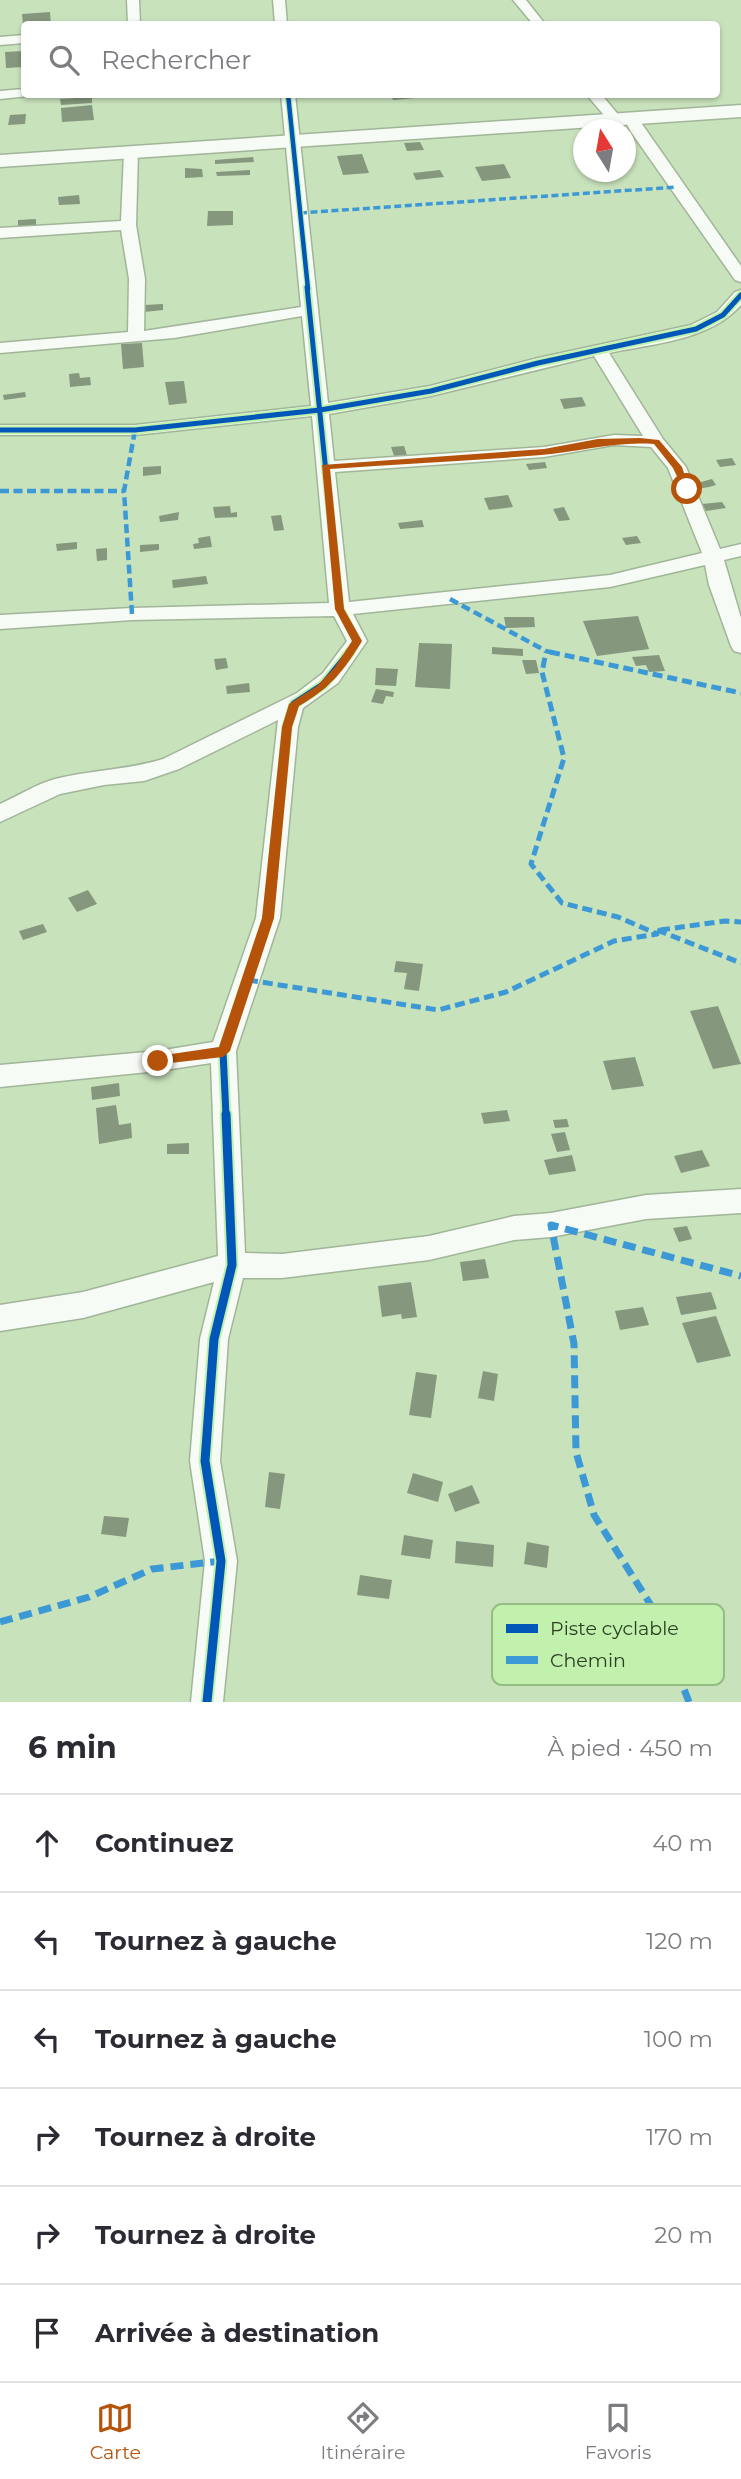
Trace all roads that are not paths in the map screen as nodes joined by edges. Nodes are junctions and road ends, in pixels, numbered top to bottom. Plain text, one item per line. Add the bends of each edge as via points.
1 (133, 0) edge
2 (279, 0) edge
3 (519, 0) edge
4 (134, 21) edge
5 (281, 21) edge
6 (536, 21) edge
7 (21, 39) edge
8 (0, 41) edge
9 (21, 93) edge
10 (0, 95) edge
11 (288, 98) edge
12 (598, 98) edge
13 (741, 111) edge
14 (622, 117) junction
15 (293, 142) junction
16 (131, 152) junction
17 (0, 161) edge
18 (128, 225) junction
19 (0, 233) edge
20 (741, 277) edge
21 (741, 295) edge
22 (310, 310) junction
23 (136, 337) junction
24 (0, 348) edge
25 (599, 351) junction
26 (320, 410) junction
27 (0, 430) edge
28 (656, 442) junction
29 (325, 467) junction
30 (741, 551) edge
31 (713, 556) junction
32 (340, 609) junction
33 (0, 622) edge
34 (741, 646) edge
35 (294, 704) junction
36 (0, 814) edge
37 (223, 1051) junction
38 (0, 1076) edge
39 (741, 1201) edge
40 (232, 1265) junction
41 (0, 1318) edge
42 (207, 1702) edge

1 - 4 street
2 - 5 street
3 - 6 street
7 - 8 street
9 - 10 street
11 - 15 street
12 - 14 street
13 - 14 street
14 - 15 street
14 - 20 street via 638,132
15 - 16 street
15 - 22 street
16 - 17 street
16 - 18 street
18 - 19 street
18 - 23 street via 137,279
21 - 25 street via 713,323
22 - 23 street
22 - 26 street
23 - 24 street
25 - 26 street via 431,391
25 - 28 street
26 - 27 street via 135,430
26 - 29 street
28 - 29 street via 614,440 544,452
28 - 31 street via 677,467
29 - 32 street
30 - 31 street
31 - 32 street via 610,581
31 - 34 street
32 - 33 street
32 - 35 street via 357,641 339,670 320,689
35 - 36 street via 171,764 144,774 55,787
35 - 37 street via 287,727 268,918
37 - 38 street
37 - 40 street
39 - 40 street via 646,1207 514,1228 429,1248 282,1266
40 - 41 street via 83,1306
40 - 42 street via 214,1339 205,1461 221,1562

